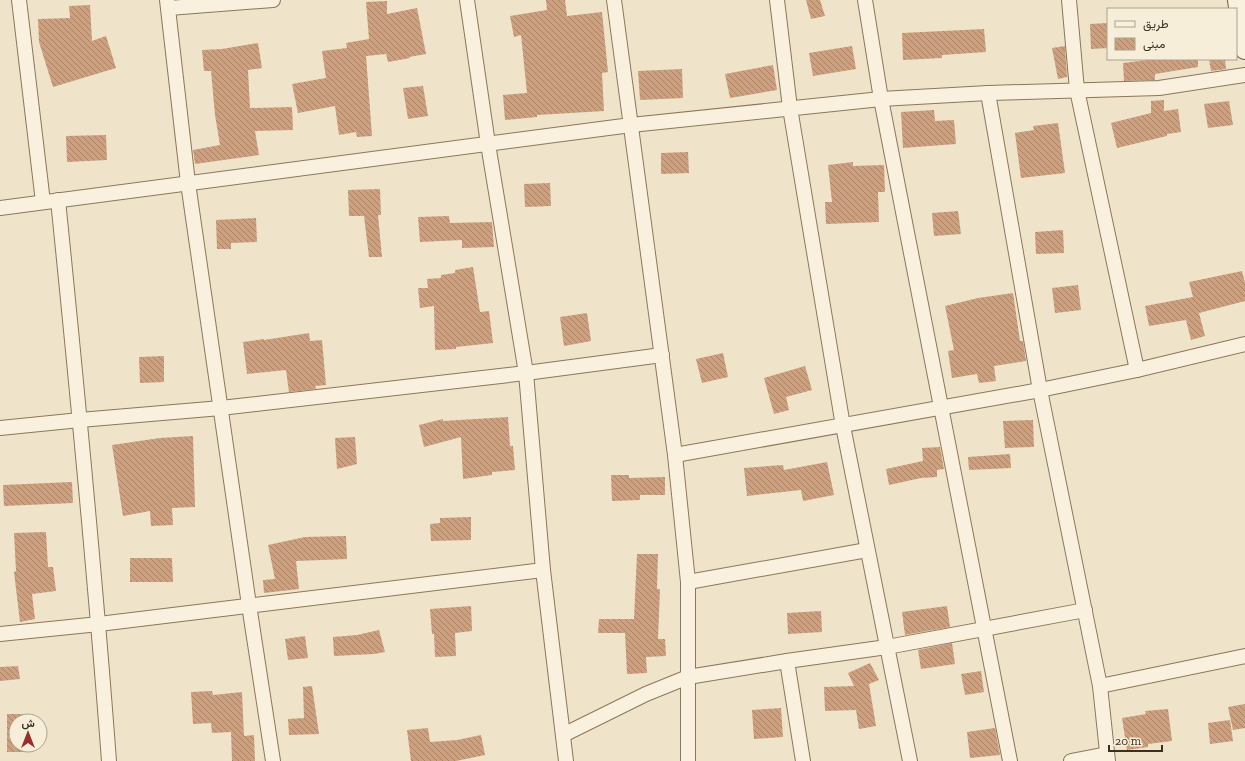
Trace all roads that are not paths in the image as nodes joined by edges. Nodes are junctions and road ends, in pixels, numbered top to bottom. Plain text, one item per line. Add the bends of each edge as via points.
1 (20, 0) edge
2 (273, 0) edge
3 (467, 0) edge
4 (614, 0) edge
5 (777, 0) edge
6 (865, 0) edge
7 (1069, 0) edge
8 (1238, 0) edge
9 (168, 4) edge
10 (1245, 49) edge
11 (1245, 75) edge
12 (1077, 90) junction
13 (988, 92) junction
14 (881, 99) junction
15 (790, 108) junction
16 (631, 125) junction
17 (488, 144) junction
18 (188, 183) junction
19 (58, 200) junction
20 (43, 202) junction
21 (0, 208) edge
22 (1245, 344) edge
23 (662, 355) junction
24 (1137, 370) junction
25 (526, 373) junction
26 (1040, 390) junction
27 (942, 407) junction
28 (221, 408) junction
29 (80, 420) junction
30 (843, 426) junction
31 (0, 428) edge
32 (675, 455) junction
33 (867, 550) junction
34 (543, 570) junction
35 (688, 582) junction
36 (249, 605) junction
37 (1085, 610) junction
38 (99, 624) junction
39 (985, 629) junction
40 (0, 634) edge
41 (887, 647) junction
42 (1245, 656) edge
43 (787, 661) junction
44 (688, 677) junction
45 (1100, 686) junction
46 (563, 735) junction
47 (1108, 758) edge
48 (109, 761) edge
49 (273, 761) edge
50 (566, 761) edge
51 (688, 761) edge
52 (803, 761) edge
53 (910, 761) edge
54 (1010, 761) edge
55 (1071, 761) edge

1 - 20 street
2 - 9 street
3 - 17 street
4 - 16 street
5 - 15 street
6 - 14 street
7 - 12 street
8 - 10 main road
9 - 18 street
11 - 12 street via 1159,88
12 - 13 street
12 - 24 street
13 - 14 street
13 - 26 street
14 - 15 street
14 - 27 street
15 - 16 street
15 - 30 street
16 - 17 street
16 - 23 street
17 - 18 street
17 - 25 street
18 - 19 street
18 - 28 street
19 - 20 street
19 - 29 street
20 - 21 street
22 - 24 street
23 - 25 street
23 - 32 street
24 - 26 street
25 - 28 street
25 - 34 street
26 - 27 street
26 - 37 street
27 - 30 street
27 - 39 street
28 - 29 street
28 - 36 street
29 - 31 street
29 - 38 street
30 - 32 street
30 - 33 street
32 - 35 street
33 - 35 street
33 - 41 street
34 - 36 street
34 - 46 street
35 - 44 street
36 - 38 street
36 - 49 street
37 - 39 street
37 - 45 street
38 - 40 street
38 - 48 street
39 - 41 street
39 - 54 street
41 - 43 street
41 - 53 street
42 - 45 street
43 - 44 street
43 - 52 street
44 - 46 street via 646,694
44 - 51 street
45 - 47 street
46 - 50 street
47 - 55 street

